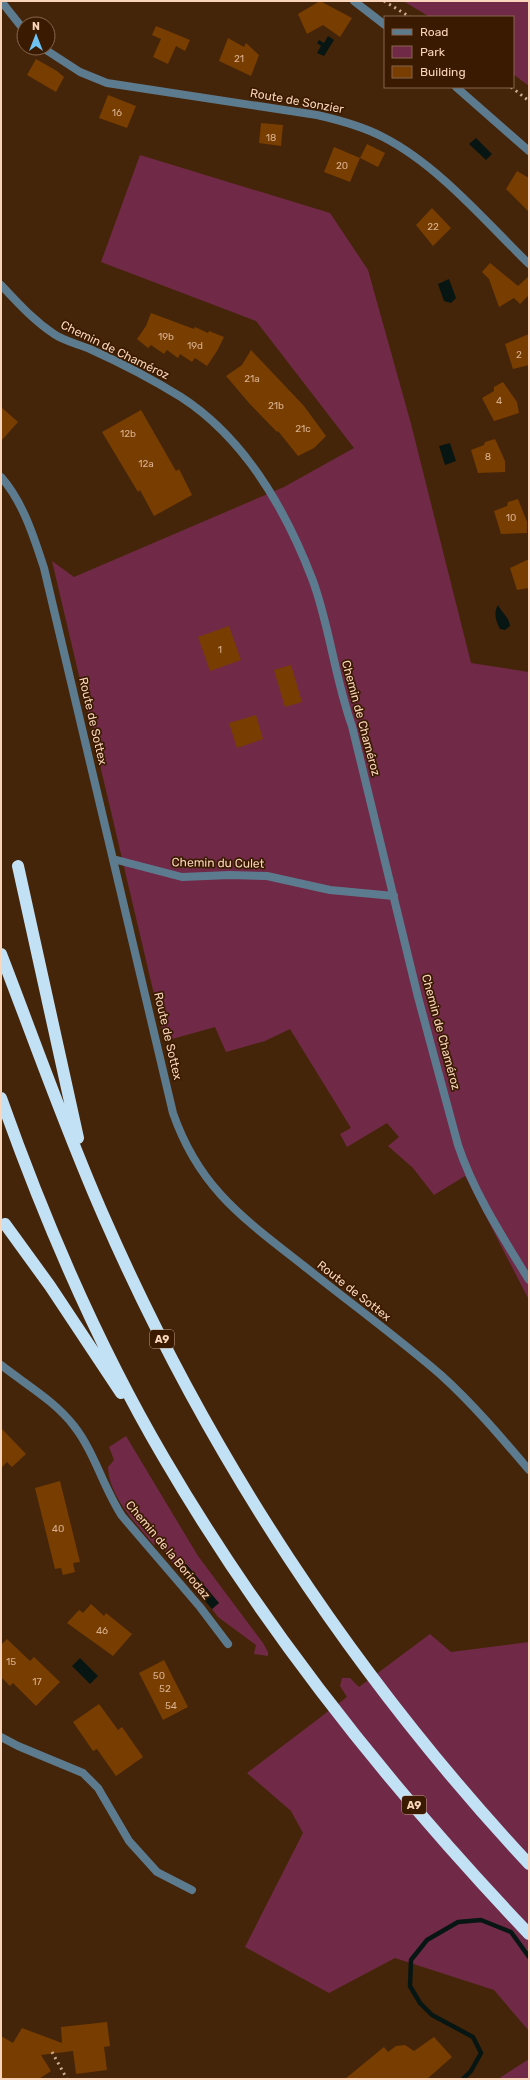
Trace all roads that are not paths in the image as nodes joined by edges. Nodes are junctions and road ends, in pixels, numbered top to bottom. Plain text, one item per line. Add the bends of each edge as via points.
1 (1, 1) edge
2 (354, 1) edge
3 (16, 20) edge
4 (384, 24) edge
5 (55, 56) edge
6 (457, 88) edge
7 (529, 151) edge
8 (529, 264) edge
9 (1, 285) edge
10 (1, 477) edge
11 (114, 860) junction
12 (18, 866) dead end
13 (394, 896) junction
14 (1, 954) edge
15 (1, 1098) edge
16 (85, 1170) junction
17 (5, 1224) dead end
18 (529, 1280) edge
19 (1, 1365) edge
20 (163, 1456) junction
21 (529, 1470) edge
22 (228, 1644) dead end
23 (1, 1737) edge
24 (529, 1864) edge
25 (192, 1890) dead end
26 (529, 1934) edge

1 - 3 street
2 - 4 street
5 - 8 street, Route de Sonzier via 80,72 108,82 317,115 351,123 383,137 438,175
6 - 7 street
9 - 13 street, Chemin de Chaméroz via 29,316 55,335 138,372 182,398 221,428 256,469 285,519 313,581
10 - 11 street, Route de Sottex via 10,486 20,506 35,538 44,568
11 - 13 street, Chemin du Culet via 182,877 230,874 267,876 330,890
11 - 21 street, Route de Sottex via 173,1113 181,1134 204,1176 238,1214 441,1375 495,1429
12 - 16 highway
13 - 18 street, Chemin de Chaméroz via 418,997 466,1168 490,1217
14 - 16 highway, A9
15 - 20 highway, A9 via 74,1282 116,1369
16 - 24 highway, A9 via 146,1308 208,1426 278,1542 324,1612 383,1692
17 - 20 highway via 50,1286
19 - 22 street, Chemin de la Boriodaz via 56,1407 74,1425 97,1464 112,1500 122,1516 200,1607
20 - 26 highway, A9 via 247,1590 305,1671 396,1785
23 - 25 street via 83,1773 98,1788 129,1841 157,1872

